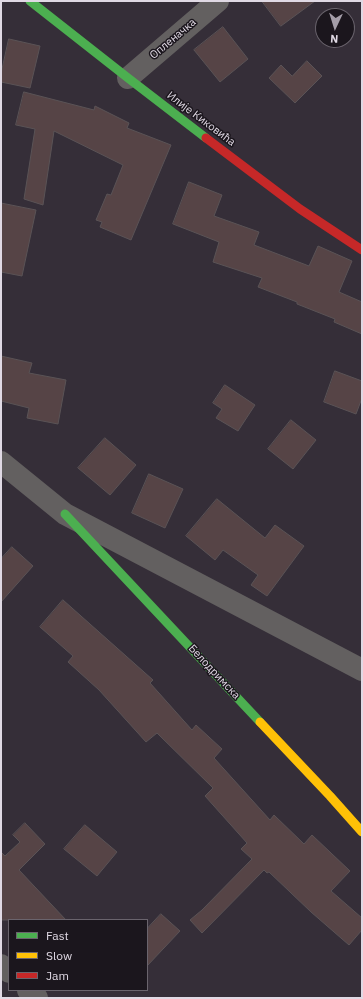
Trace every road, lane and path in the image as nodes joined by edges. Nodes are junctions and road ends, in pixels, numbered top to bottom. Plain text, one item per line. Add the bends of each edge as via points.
1 (30, 1) edge
2 (218, 1) edge
3 (128, 78) junction
4 (362, 250) edge
5 (1, 462) edge
6 (65, 514) junction
7 (362, 670) edge
8 (362, 832) edge
9 (29, 991) edge
10 (37, 998) edge

1 - 3 street, Илије Киковића
2 - 3 street, Опленачка
3 - 4 street, Илије Киковића via 300,209
5 - 6 street, Белодримска
6 - 7 street, Белодримска
6 - 8 street, Белодримска
9 - 10 street

